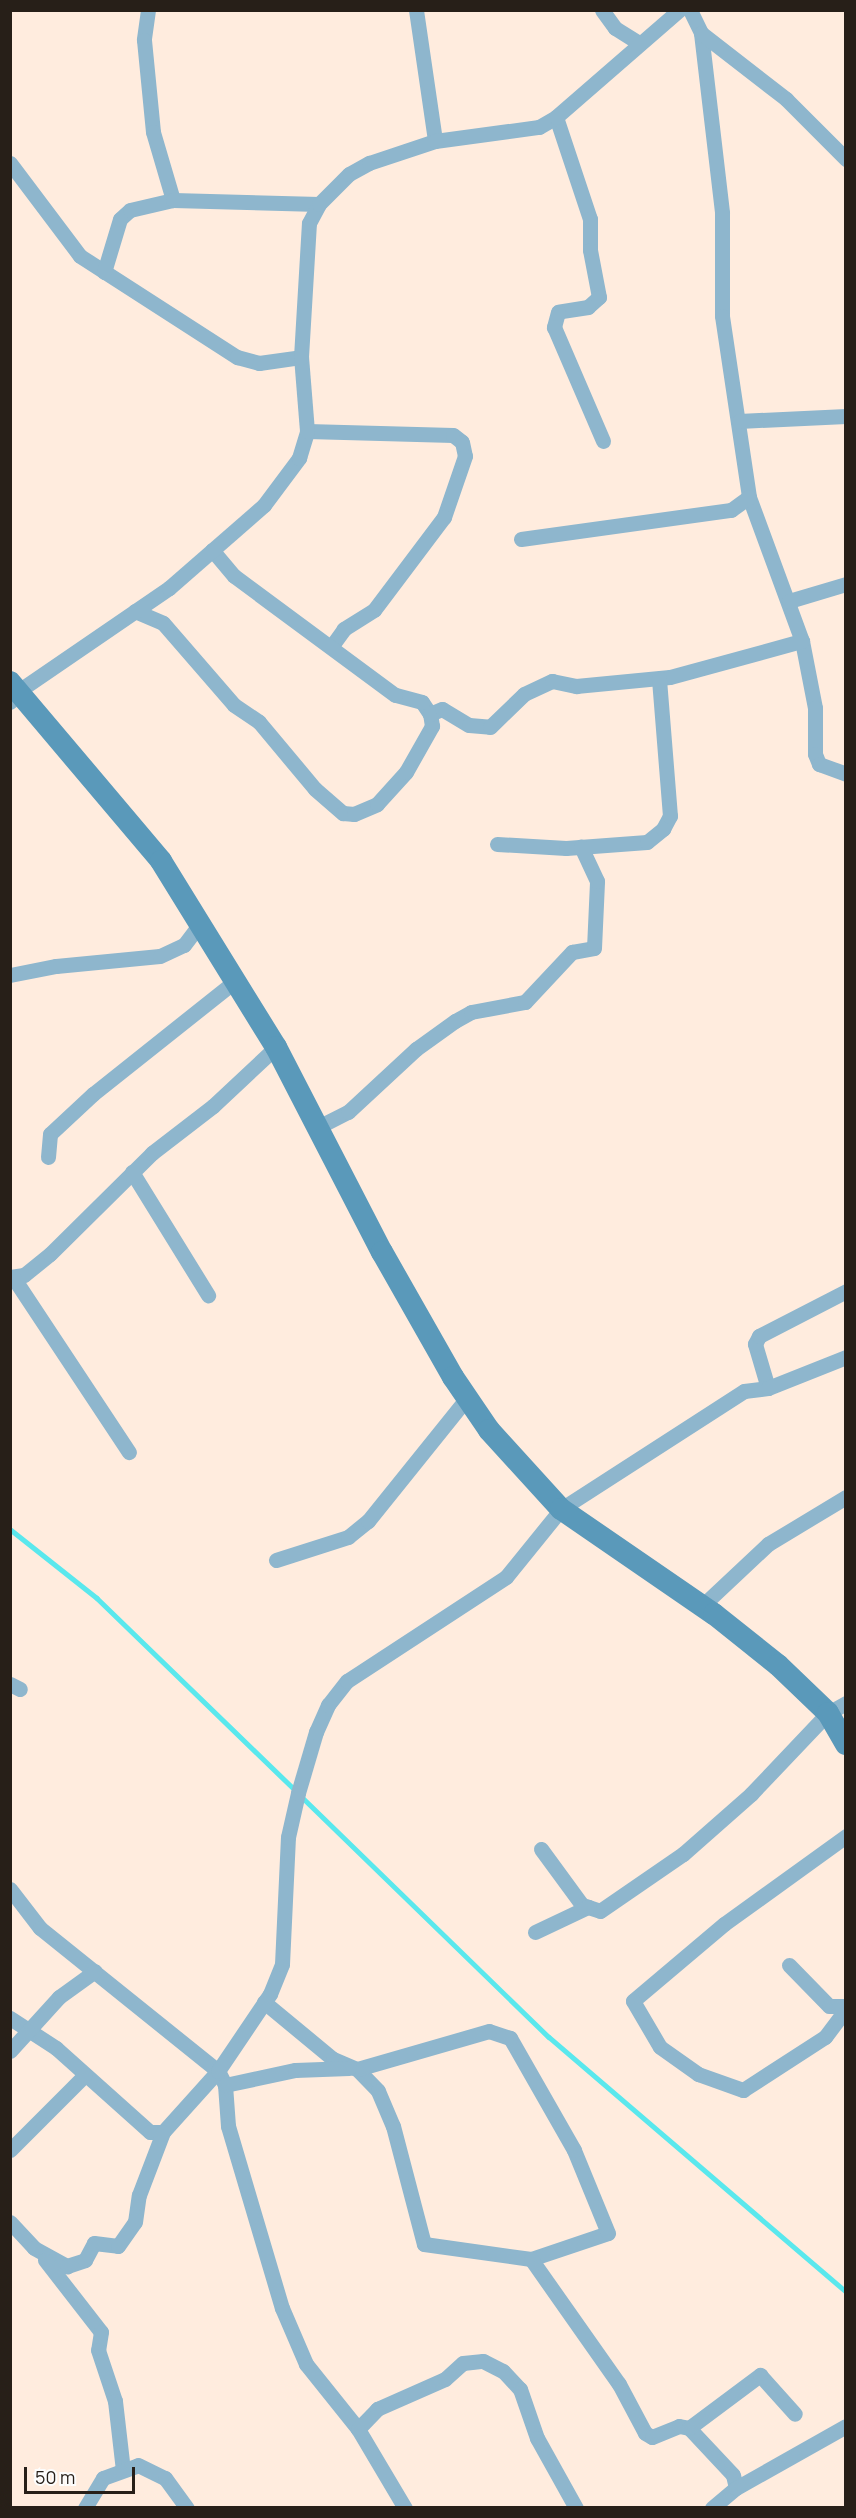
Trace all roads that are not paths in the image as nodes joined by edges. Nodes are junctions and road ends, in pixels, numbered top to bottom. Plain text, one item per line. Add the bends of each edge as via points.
1 (148, 10) edge
2 (416, 10) edge
3 (602, 10) edge
4 (679, 10) edge
5 (690, 10) edge
6 (701, 33) junction
7 (639, 43) junction
8 (556, 117) junction
9 (435, 141) junction
10 (843, 153) edge
11 (10, 163) edge
12 (173, 200) junction
13 (318, 204) junction
14 (104, 272) junction
15 (301, 357) junction
16 (846, 416) edge
17 (740, 421) junction
18 (307, 431) junction
19 (603, 441) dead end
20 (749, 497) junction
21 (521, 539) dead end
22 (212, 550) junction
23 (846, 584) edge
24 (789, 601) junction
25 (135, 611) junction
26 (802, 641) junction
27 (331, 647) junction
28 (658, 678) junction
29 (14, 691) edge
30 (430, 714) junction
31 (846, 774) edge
32 (497, 844) dead end
33 (581, 847) junction
34 (200, 924) junction
35 (10, 975) edge
36 (235, 981) junction
37 (276, 1047) junction
38 (318, 1127) junction
39 (48, 1156) dead end
40 (132, 1172) junction
41 (12, 1277) edge
42 (846, 1291) edge
43 (208, 1295) dead end
44 (846, 1358) edge
45 (768, 1388) junction
46 (467, 1398) junction
47 (129, 1452) dead end
48 (846, 1497) edge
49 (561, 1509) junction
50 (276, 1560) dead end
51 (702, 1606) junction
52 (837, 1708) edge
53 (846, 1744) edge
54 (846, 1836) edge
55 (541, 1849) dead end
56 (10, 1889) edge
57 (588, 1907) junction
58 (535, 1932) dead end
59 (789, 1965) dead end
60 (95, 1971) junction
61 (264, 2002) junction
62 (846, 2007) edge
63 (10, 2018) edge
64 (27, 2032) junction
65 (10, 2051) edge
66 (354, 2069) junction
67 (85, 2075) junction
68 (222, 2078) junction
69 (163, 2132) junction
70 (10, 2150) edge
71 (10, 2222) edge
72 (34, 2248) junction
73 (531, 2259) junction
74 (795, 2414) dead end
75 (846, 2426) edge
76 (689, 2428) junction
77 (358, 2429) junction
78 (123, 2470) junction
79 (736, 2488) junction
80 (85, 2508) edge
81 (188, 2508) edge
82 (405, 2508) edge
83 (576, 2508) edge
84 (712, 2508) edge

1 - 12 street via 144,40 153,132
2 - 9 street
3 - 7 street via 615,27
4 - 7 street
5 - 6 street
6 - 10 street via 786,99
6 - 17 street via 722,213 722,316
7 - 8 street
8 - 9 street via 539,127
8 - 19 street via 590,219 590,250 599,297 588,307 558,312 554,327
9 - 13 street via 369,163 349,174
11 - 14 street via 60,236
12 - 13 street
12 - 14 street via 130,210 120,219
13 - 15 street via 309,223
14 - 15 street via 237,357 259,363
15 - 18 street
16 - 17 street
17 - 20 street
18 - 22 street via 299,458 264,505
18 - 27 street via 453,435 462,442 465,456 444,517 374,610 344,629
20 - 21 street via 730,510
20 - 24 street
22 - 25 street
22 - 27 street via 234,576
23 - 24 street
24 - 26 street
25 - 29 street
25 - 30 street via 163,623 234,705 259,722 315,789 343,813 354,814 377,804 406,772 432,726
26 - 28 street
26 - 31 street via 815,708 815,754 819,764
27 - 30 street via 395,695 422,702
28 - 30 street via 576,686 552,681 524,694 489,727 469,725 442,709
28 - 33 street via 670,816 647,842
29 - 34 street via 161,861
32 - 33 street
33 - 38 street via 597,881 594,948 572,952 525,1002 471,1012 455,1021 416,1048 348,1112
34 - 35 street via 184,945 160,956
34 - 36 street
36 - 37 street
36 - 39 street via 58,1126 46,1144
37 - 38 street
37 - 40 street
38 - 46 street
40 - 41 street via 50,1254
40 - 43 street
41 - 47 street
42 - 45 street via 759,1336 755,1344
44 - 45 street
45 - 49 street via 744,1391
46 - 49 street via 489,1430
46 - 50 street via 368,1521 348,1537
48 - 51 street via 768,1544
49 - 51 street
49 - 61 street via 506,1577 465,1607 375,1659 347,1681 328,1706 288,1837 282,1964
51 - 52 street
52 - 53 street
52 - 57 street via 751,1794 683,1854 600,1911
54 - 62 street via 724,1924 633,2001 660,2047 698,2074 743,2090 825,2037
55 - 57 street via 568,1889
56 - 60 street via 40,1928
57 - 58 street
59 - 62 street via 829,2006
60 - 64 street via 59,1997
60 - 68 street
61 - 66 street via 333,2059
61 - 68 street
63 - 64 street
64 - 65 street
64 - 67 street via 56,2048
66 - 68 street via 295,2070
66 - 73 street via 378,2091 393,2127 423,2244
66 - 73 street via 489,2031 510,2038 574,2150 609,2228 604,2235
67 - 69 street via 150,2132
67 - 70 street
68 - 69 street
68 - 77 street via 228,2126 282,2308 306,2364
69 - 72 street via 140,2195 135,2222 118,2246 94,2243 85,2260 67,2266
71 - 72 street
72 - 78 street via 102,2332 98,2350 115,2401
73 - 76 street via 619,2384 645,2433 652,2437 679,2426
74 - 76 street via 760,2374
75 - 79 street
76 - 79 street via 733,2475
77 - 82 street
77 - 83 street via 377,2409 445,2379 463,2363 483,2361 502,2371 520,2389 537,2438
78 - 80 street via 103,2478
78 - 81 street via 149,2468 165,2478
79 - 84 street

